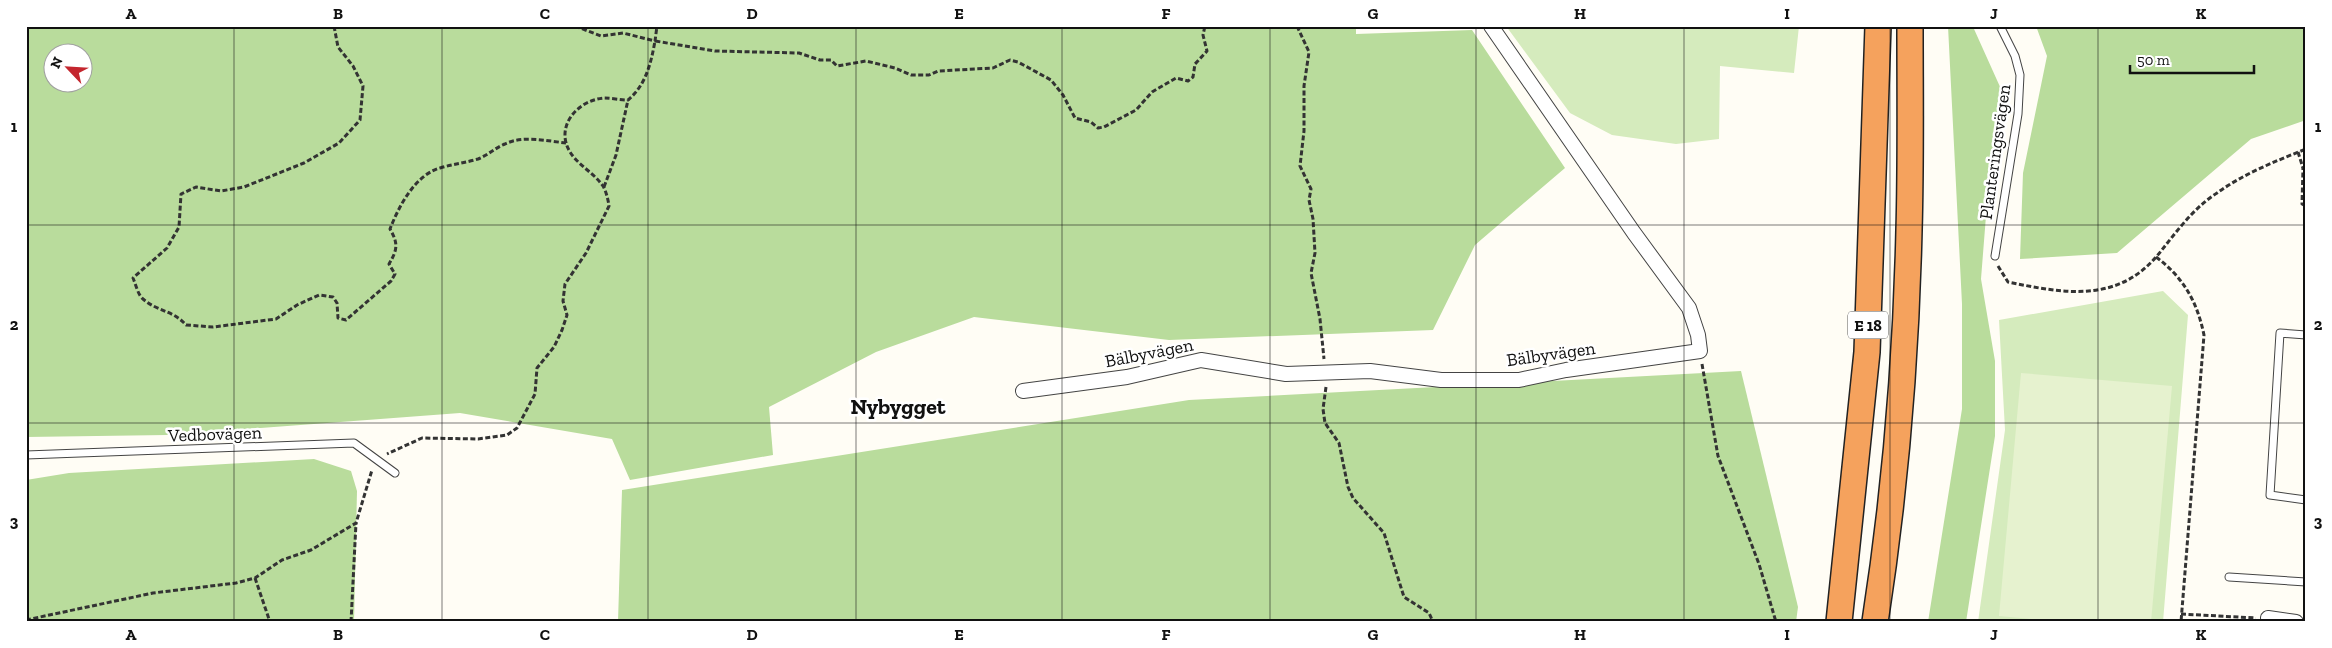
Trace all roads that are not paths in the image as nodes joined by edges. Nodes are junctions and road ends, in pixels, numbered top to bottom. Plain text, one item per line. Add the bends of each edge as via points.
1 (1491, 26) edge
2 (1878, 26) edge
3 (1910, 26) edge
4 (2000, 26) edge
5 (1995, 256) road end
6 (2306, 335) edge
7 (1023, 391) dead end
8 (26, 456) edge
9 (395, 473) dead end
10 (2306, 500) edge
11 (2229, 577) dead end
12 (2306, 582) edge
13 (2268, 618) road end
14 (1839, 622) edge
15 (1875, 622) edge
16 (2296, 622) edge

1 - 7 street, Bälbyvägen via 1689,308 1700,351 1519,380 1441,380 1370,371 1286,374 1201,360 1127,377
2 - 14 highway, E 18 via 1867,352
3 - 15 highway, E 18 via 1909,231 1902,375 1890,512
4 - 5 lane, Planteringsvägen via 2015,56 2020,75 2018,114
6 - 10 lane via 2280,333 2270,495
8 - 9 lane, Vedbovägen via 354,443
11 - 12 lane
13 - 16 street

